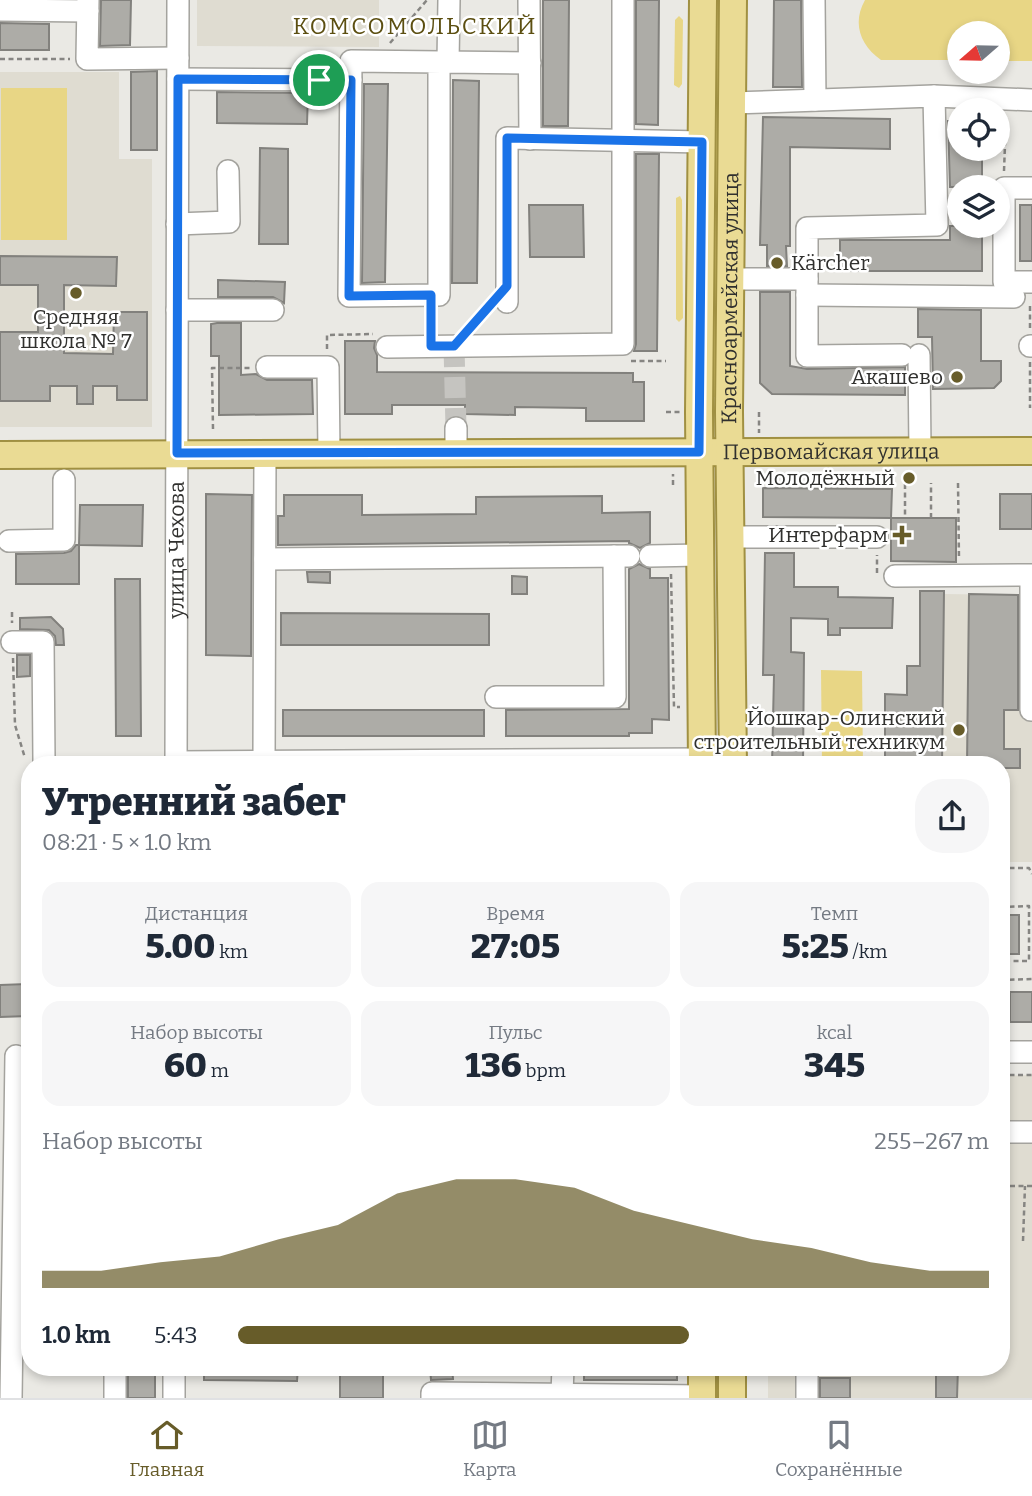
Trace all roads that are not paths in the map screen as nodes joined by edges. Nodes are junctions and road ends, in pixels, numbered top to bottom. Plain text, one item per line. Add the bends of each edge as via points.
1 (178, 0) edge
2 (449, 0) edge
3 (529, 0) edge
4 (623, 0) edge
5 (703, 0) edge
6 (733, 0) edge
7 (814, 0) edge
8 (88, 5) edge
9 (0, 10) edge
10 (178, 58) junction
11 (444, 62) junction
12 (530, 63) junction
13 (178, 79) junction
14 (351, 80) junction
15 (933, 96) junction
16 (815, 100) junction
17 (1032, 100) edge
18 (732, 103) junction
19 (530, 139) junction
20 (623, 140) junction
21 (702, 142) junction
22 (228, 170) dead end
23 (1032, 187) edge
24 (177, 223) junction
25 (730, 279) junction
26 (1032, 282) edge
27 (807, 287) junction
28 (507, 294) road end
29 (1014, 297) dead end
30 (177, 310) junction
31 (274, 310) dead end
32 (387, 347) dead end
33 (267, 367) road end
34 (920, 451) junction
35 (1032, 451) edge
36 (699, 452) junction
37 (729, 452) junction
38 (177, 453) junction
39 (265, 453) junction
40 (329, 453) junction
41 (0, 455) edge
42 (64, 480) dead end
43 (730, 537) junction
44 (877, 537) road end
45 (9, 541) dead end
46 (700, 555) junction
47 (641, 556) junction
48 (265, 559) junction
49 (895, 576) road end
50 (1032, 576) edge
51 (12, 642) road end
52 (496, 697) dead end
53 (1031, 710) edge
54 (35, 756) edge
55 (176, 756) edge
56 (264, 756) edge
57 (702, 756) edge
58 (733, 756) edge
59 (1010, 1052) edge
60 (1032, 1052) edge
61 (15, 1056) edge
62 (15, 1112) edge
63 (1010, 1132) edge
64 (1032, 1132) edge
65 (7, 1171) edge
66 (21, 1245) edge
67 (6, 1311) edge
68 (115, 1376) edge
69 (174, 1376) edge
70 (563, 1376) edge
71 (702, 1376) edge
72 (733, 1376) edge
73 (807, 1376) edge
74 (562, 1394) junction
75 (702, 1397) edge
76 (11, 1398) edge
77 (115, 1398) edge
78 (174, 1398) edge
79 (432, 1398) edge
80 (732, 1398) edge
81 (807, 1398) edge

1 - 10 street, улица Чехова
2 - 11 street
3 - 12 street
4 - 20 street
5 - 21 main road, Красноармейская улица
6 - 18 main road, Красноармейская улица
7 - 16 street
8 - 9 street
8 - 10 street via 87,58
10 - 13 street, улица Чехова
11 - 12 street
11 - 14 street via 351,61
11 - 14 street via 439,295 349,296
12 - 19 street
13 - 14 street
13 - 24 street, улица Чехова
15 - 16 street
15 - 17 street
15 - 27 street via 937,225 807,228
16 - 18 street
18 - 25 main road, Красноармейская улица
19 - 20 street
19 - 28 street via 507,138
20 - 21 street
20 - 32 street via 623,344
21 - 36 main road, Красноармейская улица
22 - 24 street via 229,222
23 - 26 street via 1004,188 1004,282
24 - 30 street, улица Чехова
25 - 27 street
25 - 37 main road, Красноармейская улица
27 - 29 street
27 - 34 street via 807,356 910,355
30 - 31 street
30 - 38 street, улица Чехова
33 - 40 street via 328,367
34 - 35 main road, Первомайская улица
34 - 37 main road, Первомайская улица
36 - 37 main road, Первомайская улица
36 - 40 main road, Первомайская улица via 456,440
36 - 46 main road, Красноармейская улица
37 - 43 main road, Красноармейская улица
38 - 39 main road, Первомайская улица
38 - 41 main road, Первомайская улица
38 - 55 street, улица Чехова
39 - 40 main road, Первомайская улица
39 - 48 street
42 - 45 street via 64,540
43 - 44 street
43 - 58 main road, Красноармейская улица
46 - 47 street
46 - 57 main road, Красноармейская улица
47 - 48 street
47 - 52 street via 615,697
48 - 56 street
49 - 50 street
50 - 53 street
51 - 54 street via 43,642
59 - 60 street
61 - 62 street
62 - 65 street
63 - 64 street
65 - 66 street
66 - 67 street
67 - 76 street
68 - 77 street
69 - 78 street
70 - 74 street
71 - 75 main road
72 - 80 main road
73 - 81 street
74 - 75 street
74 - 79 street via 432,1393

